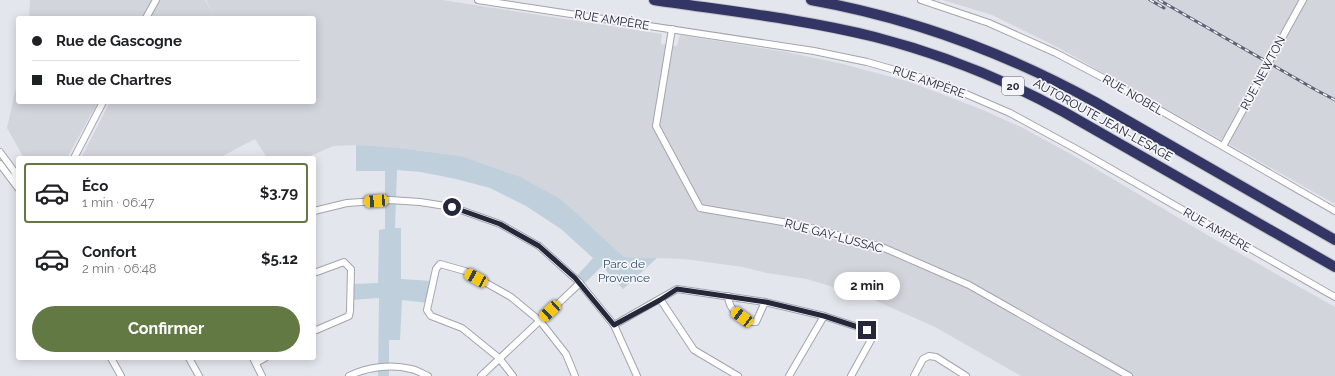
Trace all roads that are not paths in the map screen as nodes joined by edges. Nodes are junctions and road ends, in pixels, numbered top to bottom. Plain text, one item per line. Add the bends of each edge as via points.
1 (156, 0) edge
2 (478, 0) edge
3 (654, 0) edge
4 (811, 0) edge
5 (921, 0) edge
6 (1303, 0) edge
7 (147, 16) edge
8 (672, 29) junction
9 (102, 104) edge
10 (1223, 146) junction
11 (0, 152) edge
12 (75, 156) edge
13 (0, 164) edge
14 (16, 172) edge
15 (16, 185) edge
16 (316, 211) edge
17 (1335, 211) edge
18 (1335, 240) edge
19 (1335, 267) edge
20 (316, 272) edge
21 (580, 283) junction
22 (728, 296) junction
23 (1335, 297) edge
24 (660, 300) junction
25 (766, 302) junction
26 (824, 316) junction
27 (540, 321) junction
28 (614, 325) junction
29 (316, 329) edge
30 (499, 358) junction
31 (112, 360) edge
32 (190, 360) edge
33 (254, 361) edge
34 (121, 376) edge
35 (199, 376) edge
36 (262, 376) edge
37 (349, 376) edge
38 (428, 376) edge
39 (482, 376) edge
40 (513, 376) edge
41 (575, 376) edge
42 (637, 376) edge
43 (738, 376) edge
44 (789, 376) edge
45 (851, 376) edge
46 (914, 376) edge
47 (966, 376) edge
48 (1129, 376) edge

1 - 7 street
2 - 8 street, RUE AMPÈRE
3 - 19 highway, AUTOROUTE JEAN-LESAGE / 20 via 844,30 913,48 972,68 1058,109
4 - 18 highway, AUTOROUTE JEAN-LESAGE / 20 via 862,10 920,26 979,46 1023,65 1085,96
5 - 10 street, RUE NOBEL via 989,23 1056,52
6 - 10 street, RUE NEWTON
8 - 23 street, RUE AMPÈRE via 839,56 916,76 975,98 1065,142
8 - 48 street, RUE GAY-LUSSAC via 656,126 700,208 800,224 882,247 969,285
9 - 12 street
10 - 17 street, RUE NOBEL
11 - 14 street
13 - 15 street
16 - 21 street via 347,203 390,200 452,207 500,224 539,246
20 - 29 street via 344,262 351,269 348,316
21 - 27 street
21 - 28 street
22 - 24 street via 677,289
22 - 25 street
22 - 25 street via 728,304 749,322 756,322
24 - 28 street
24 - 43 street via 694,350
25 - 26 street
26 - 44 street
26 - 45 street via 867,330 871,340
27 - 30 street
27 - 30 street via 511,297 465,272 440,264 436,269 427,310 431,316 462,328
27 - 41 street via 566,354
28 - 42 street
30 - 39 street
30 - 40 street
31 - 34 street
32 - 35 street
33 - 36 street
37 - 38 street via 358,371 381,367 411,369
46 - 47 street via 923,359 929,356 936,357

